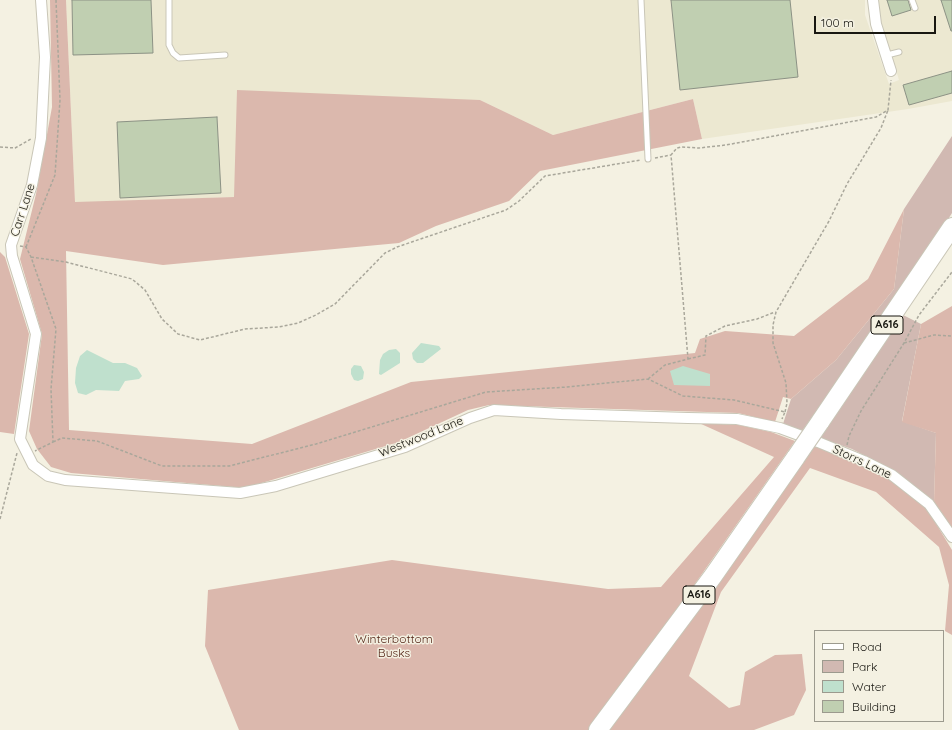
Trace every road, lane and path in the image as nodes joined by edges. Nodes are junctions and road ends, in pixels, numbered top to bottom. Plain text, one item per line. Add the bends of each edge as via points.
1 (41, 0) edge
2 (56, 0) edge
3 (169, 0) edge
4 (641, 0) edge
5 (873, 0) edge
6 (912, 0) edge
7 (915, 8) dead end
8 (899, 52) dead end
9 (225, 55) dead end
10 (887, 55) junction
11 (892, 71) joint
12 (888, 110) junction
13 (34, 137) dead end
14 (0, 147) edge
15 (671, 156) junction
16 (648, 159) junction
17 (952, 227) edge
18 (11, 245) junction
19 (26, 247) junction
20 (31, 257) junction
21 (952, 272) edge
22 (776, 312) junction
23 (952, 336) edge
24 (904, 343) junction
25 (688, 359) junction
26 (648, 379) junction
27 (784, 412) junction
28 (780, 428) junction
29 (20, 440) junction
30 (53, 442) junction
31 (818, 442) joint
32 (844, 453) junction
33 (28, 454) junction
34 (0, 519) edge
35 (952, 538) edge
36 (598, 730) edge

1 - 18 street, Carr Lane via 45,57 41,138 32,185
2 - 19 path via 60,100 55,175
3 - 9 lane via 169,45 173,54 179,58
4 - 16 lane
5 - 10 street via 876,24
6 - 7 lane
8 - 10 lane
10 - 11 street
11 - 12 path
12 - 15 path via 876,117 726,145 698,148 681,146
12 - 22 path via 882,128 847,184 829,221
13 - 14 path via 15,148
15 - 16 path
15 - 25 path
16 - 20 path via 545,176 506,210 385,253 335,304 316,315 298,323 246,329 200,340 178,334 162,319 145,290 132,279 66,262
17 - 36 highway, A616, bridge via 713,576
18 - 19 path
18 - 29 street, Carr Lane via 12,256 36,334
19 - 20 path
20 - 30 path via 56,329 51,389
21 - 24 path via 919,315
22 - 25 path via 726,326 706,336 705,355
22 - 27 path via 773,343 786,383 787,403
23 - 24 path via 934,335
24 - 32 path via 861,411
25 - 26 path via 666,365
26 - 27 path via 683,396 734,400
26 - 30 path via 486,392 316,444 228,466 162,466 97,441 62,438
27 - 28 path
28 - 31 street, Westwood Lane
28 - 33 street, Westwood Lane via 737,419 494,410 405,447 276,486 240,494 65,480 48,476 33,465
29 - 33 street, Westwood Lane
29 - 34 path
30 - 33 path
31 - 32 street, Storrs Lane
32 - 35 street, Storrs Lane via 892,475 929,504

